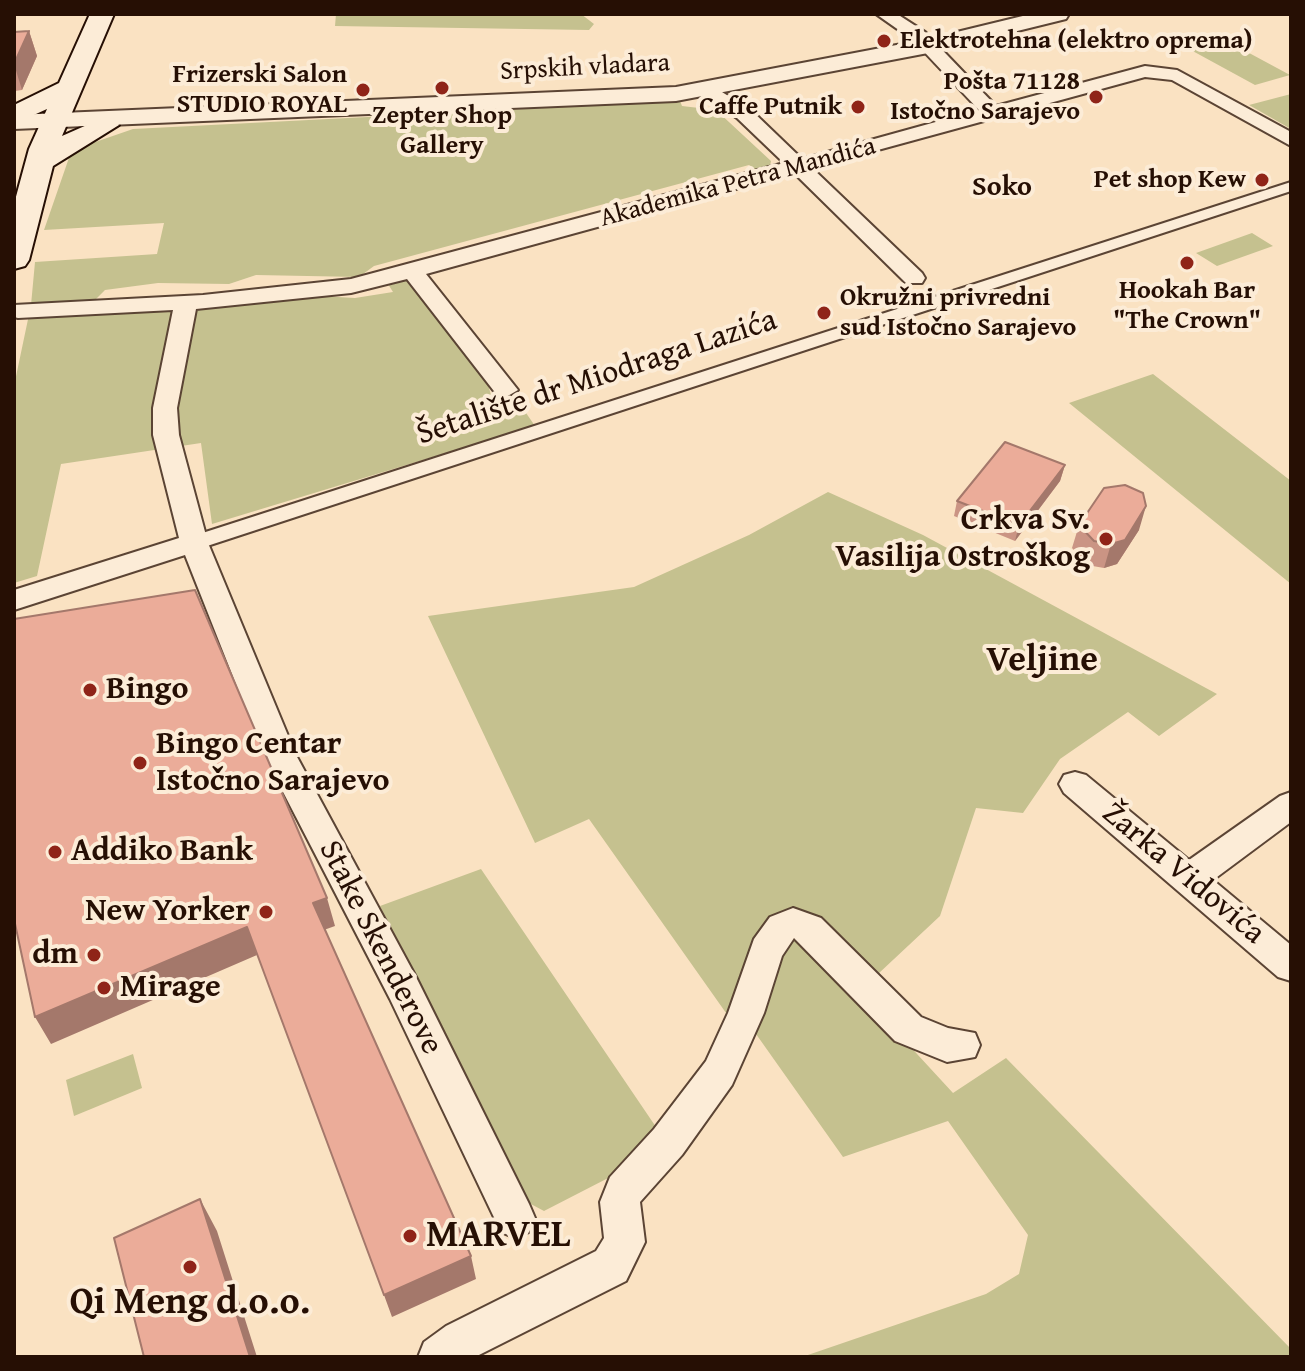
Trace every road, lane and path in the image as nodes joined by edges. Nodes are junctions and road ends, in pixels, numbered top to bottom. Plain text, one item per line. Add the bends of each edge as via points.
1 (102, 14) edge
2 (885, 14) edge
3 (1058, 14) edge
4 (928, 46) junction
5 (66, 89) junction
6 (709, 90) junction
7 (992, 113) junction
8 (142, 116) junction
9 (14, 119) edge
10 (52, 124) junction
11 (105, 125) junction
12 (14, 129) edge
13 (1291, 140) edge
14 (38, 165) junction
15 (796, 168) junction
16 (1291, 186) edge
17 (14, 260) edge
18 (412, 271) junction
19 (914, 278) dead end
20 (186, 302) junction
21 (18, 311) dead end
22 (506, 390) dead end
23 (194, 543) junction
24 (14, 600) edge
25 (1075, 784) dead end
26 (1291, 805) edge
27 (1190, 878) junction
28 (1291, 966) edge
29 (962, 1045) dead end
30 (515, 1218) dead end
31 (439, 1357) edge

1 - 5 main road
2 - 4 street
3 - 4 street, Srpskih vladara
4 - 6 street, Srpskih vladara
4 - 7 street
5 - 9 main road
5 - 10 main road
6 - 8 street, Srpskih vladara
6 - 15 street via 744,114
7 - 13 street, Akademika Petra Mandića via 1160,71 1177,75
7 - 15 street, Akademika Petra Mandića
8 - 10 street, Srpskih vladara
8 - 11 street, Srpskih vladara
9 - 10 street
10 - 11 street, Srpskih vladara
10 - 12 street
10 - 14 main road
11 - 14 main road via 48,154
14 - 17 main road
15 - 18 street, Akademika Petra Mandića
15 - 19 street
16 - 23 street, Šetalište dr Miodraga Lazića
18 - 20 street, Akademika Petra Mandića via 351,286
18 - 22 street
20 - 21 street, Akademika Petra Mandića
20 - 23 street, Stake Skenderove via 165,408 166,435
23 - 24 street, Šetalište dr Miodraga Lazića
23 - 30 street, Stake Skenderove via 280,755 403,988
25 - 27 street, Žarka Vidovića
26 - 27 street
27 - 28 street, Žarka Vidovića
29 - 31 street via 947,1045 908,1029 818,935 801,924 782,927 766,950 719,1073 624,1191 620,1202 625,1242 611,1266

